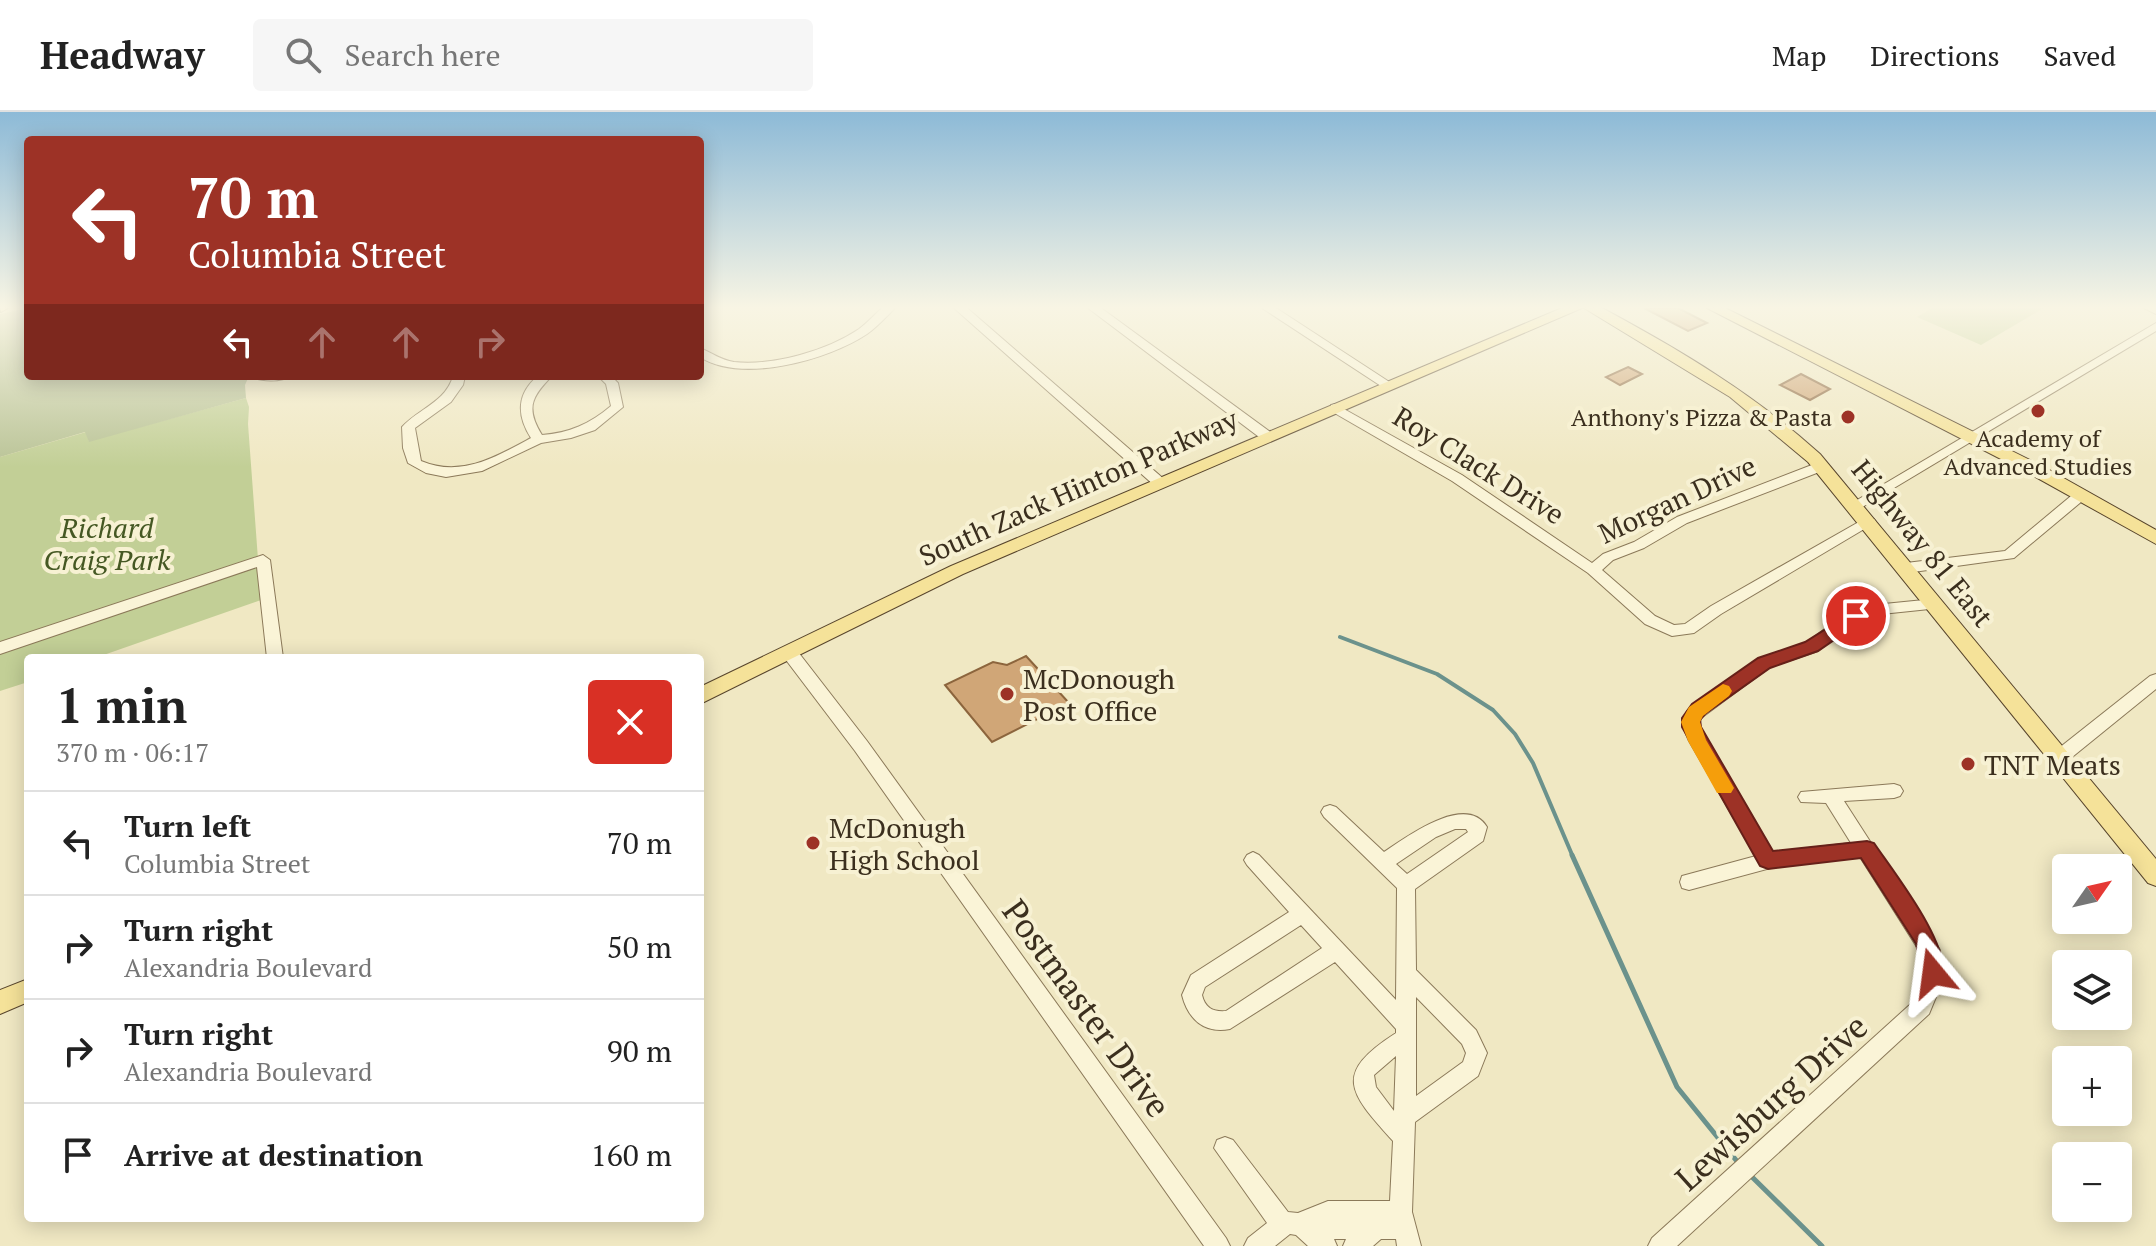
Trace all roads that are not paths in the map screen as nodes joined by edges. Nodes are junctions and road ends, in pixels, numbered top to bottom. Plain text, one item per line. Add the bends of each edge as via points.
1 (710, 361) edge
2 (781, 361) edge
3 (1020, 361) edge
4 (1165, 361) edge
5 (1350, 361) edge
6 (1446, 361) edge
7 (1683, 361) edge
8 (1820, 361) edge
9 (2098, 361) edge
10 (457, 380) edge
11 (540, 380) edge
12 (609, 380) edge
13 (1388, 385) junction
14 (1335, 408) junction
15 (1987, 427) junction
16 (1268, 437) junction
17 (1972, 437) junction
18 (538, 439) junction
19 (2006, 454) junction
20 (1822, 466) junction
21 (1160, 483) junction
22 (2082, 494) junction
23 (1854, 506) junction
24 (1869, 522) junction
25 (2156, 538) edge
26 (1906, 568) junction
27 (1593, 570) junction
28 (1934, 604) junction
29 (0, 648) edge
30 (789, 652) junction
31 (275, 654) edge
32 (2156, 680) edge
33 (704, 694) edge
34 (2060, 757) junction
35 (1894, 791) dead end
36 (1831, 796) junction
37 (1807, 797) dead end
38 (1330, 812) dead end
39 (1867, 849) junction
40 (1253, 860) dead end
41 (1768, 860) junction
42 (1383, 863) junction
43 (2156, 876) edge
44 (1689, 882) dead end
45 (1406, 885) junction
46 (1302, 914) junction
47 (1336, 950) junction
48 (1404, 971) junction
49 (24, 992) edge
50 (0, 1002) edge
51 (1405, 1032) junction
52 (1404, 1127) junction
53 (1225, 1148) dead end
54 (1292, 1224) junction
55 (1404, 1229) edge
56 (1374, 1230) junction
57 (1218, 1246) edge
58 (1256, 1246) edge
59 (1325, 1246) edge
60 (1355, 1246) edge
61 (1660, 1246) edge

1 - 2 street via 735,367
3 - 21 street
4 - 16 street
5 - 13 street
6 - 13 main road, South Zack Hinton Parkway
7 - 20 main road, Highway 81 East via 1732,389
8 - 17 main road
9 - 15 street
10 - 18 street via 451,395 408,427 415,463 433,473 458,473 488,465
11 - 18 street via 527,395 529,427
12 - 18 street via 617,407 601,423 579,433
13 - 14 main road, South Zack Hinton Parkway
14 - 16 main road, South Zack Hinton Parkway
14 - 27 street, Roy Clack Drive via 1457,478
15 - 17 street
15 - 19 main road
16 - 21 main road, South Zack Hinton Parkway
17 - 19 main road
17 - 23 street
19 - 22 main road
20 - 23 main road, Highway 81 East
20 - 27 street, Morgan Drive via 1682,520
21 - 30 main road, South Zack Hinton Parkway via 957,570
22 - 25 main road
22 - 26 street via 2009,555
23 - 24 main road, Highway 81 East
24 - 26 main road, Highway 81 East
24 - 27 street, Morgan Drive via 1689,629 1672,631 1650,620
26 - 28 main road, Highway 81 East
28 - 34 main road, Highway 81 East
28 - 41 street via 1869,610 1812,647 1764,663 1693,715 1697,741
29 - 31 street via 263,560
30 - 33 main road, South Zack Hinton Parkway
30 - 57 street, Postmaster Drive
32 - 34 street
34 - 43 main road, Highway 81 East
35 - 36 street
36 - 37 street
36 - 39 street, Lewisburg Drive
38 - 42 street
39 - 41 street
39 - 61 street, Lewisburg Drive via 1930,950 1933,980 1926,1001
40 - 46 street
41 - 44 street
42 - 45 street
42 - 45 street via 1447,822 1462,820 1478,827 1477,836
45 - 48 street
46 - 47 street
46 - 47 street via 1199,980 1192,995 1200,1014 1212,1021 1230,1020
47 - 51 street
48 - 51 street
48 - 52 street via 1469,1037 1477,1053 1471,1069
49 - 50 main road
51 - 52 street
51 - 52 street via 1371,1063 1363,1079 1368,1094
52 - 55 street
53 - 54 street
54 - 55 street via 1328,1212
54 - 56 street
54 - 58 street
54 - 59 street
55 - 56 street
56 - 60 street

